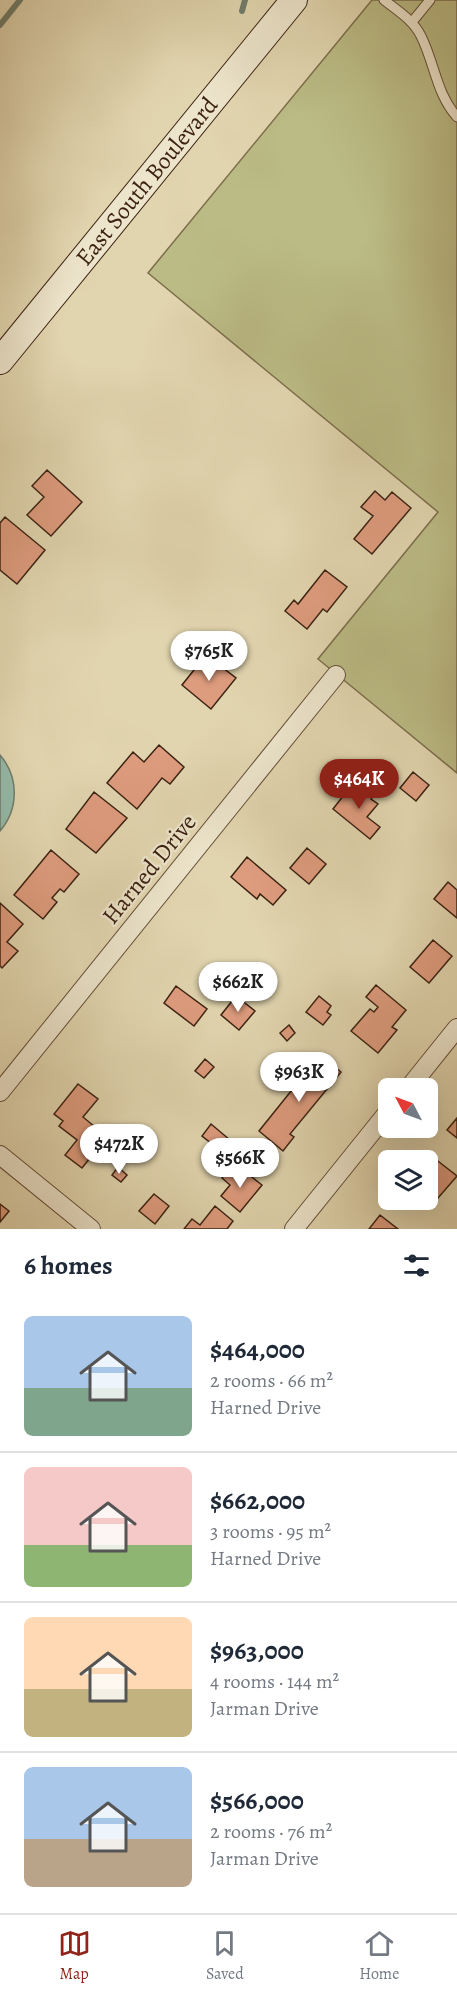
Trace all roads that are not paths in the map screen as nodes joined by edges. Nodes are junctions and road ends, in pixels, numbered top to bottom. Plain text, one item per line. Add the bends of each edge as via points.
1 (294, 0) edge
2 (384, 0) edge
3 (430, 0) edge
4 (412, 22) junction
5 (457, 117) edge
6 (0, 361) edge
7 (336, 675) dead end
8 (457, 1028) edge
9 (417, 1078) edge
10 (0, 1092) edge
11 (378, 1124) edge
12 (0, 1155) edge
13 (91, 1229) edge
14 (294, 1229) edge

1 - 6 street, East South Boulevard
2 - 4 lane
3 - 4 lane
4 - 5 lane via 421,36 442,98
7 - 10 street, Harned Drive
8 - 9 street
11 - 14 street
12 - 13 street

